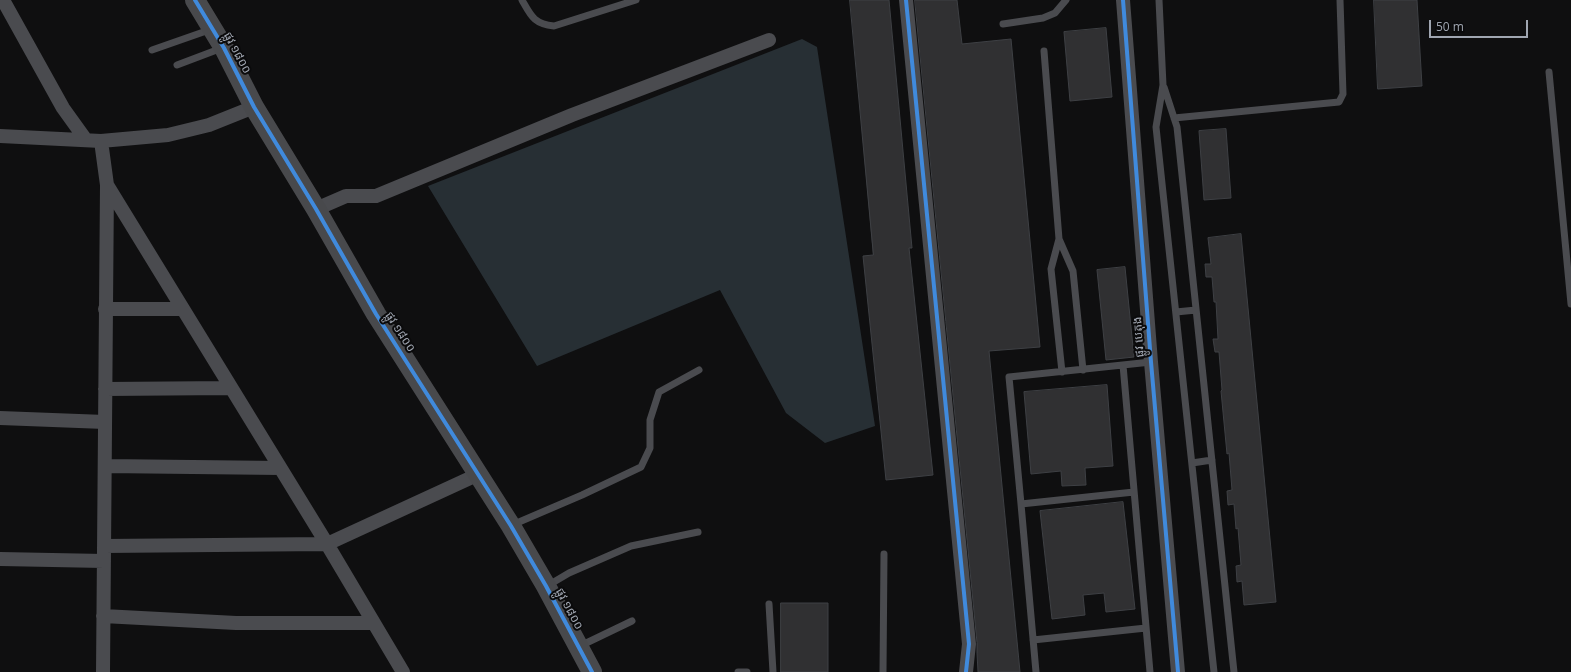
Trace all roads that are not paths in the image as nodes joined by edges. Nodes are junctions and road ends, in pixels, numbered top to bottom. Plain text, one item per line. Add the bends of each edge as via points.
1 (3, 0) edge
2 (195, 0) edge
3 (522, 0) edge
4 (636, 0) edge
5 (906, 0) edge
6 (1066, 0) edge
7 (1123, 0) edge
8 (1159, 0) edge
9 (1340, 0) edge
10 (1002, 24) dead end
11 (213, 28) junction
12 (769, 40) dead end
13 (224, 48) junction
14 (152, 50) dead end
15 (1044, 51) dead end
16 (177, 65) dead end
17 (1549, 72) dead end
18 (1163, 85) junction
19 (254, 107) junction
20 (1174, 118) junction
21 (0, 136) edge
22 (86, 140) junction
23 (102, 141) junction
24 (107, 185) junction
25 (316, 209) junction
26 (1059, 239) junction
27 (1571, 304) edge
28 (106, 309) junction
29 (182, 309) junction
30 (1196, 310) junction
31 (1176, 312) junction
32 (1151, 362) junction
33 (1123, 365) junction
34 (699, 370) dead end
35 (1083, 370) junction
36 (1062, 372) junction
37 (231, 388) junction
38 (105, 389) junction
39 (0, 418) edge
40 (106, 422) junction
41 (1212, 460) junction
42 (1192, 463) junction
43 (105, 466) junction
44 (280, 468) junction
45 (479, 474) junction
46 (1134, 492) junction
47 (1022, 504) junction
48 (511, 526) junction
49 (698, 532) dead end
50 (327, 544) junction
51 (104, 546) junction
52 (884, 554) dead end
53 (0, 559) edge
54 (104, 561) junction
55 (546, 586) junction
56 (769, 604) dead end
57 (103, 616) junction
58 (632, 621) dead end
59 (374, 623) junction
60 (1146, 628) junction
61 (1033, 640) junction
62 (578, 647) junction
63 (588, 671) edge
64 (102, 672) edge
65 (403, 672) edge
66 (738, 672) edge
67 (747, 672) edge
68 (773, 672) edge
69 (883, 672) edge
70 (966, 672) edge
71 (1036, 672) edge
72 (1150, 672) edge
73 (1178, 672) edge
74 (1214, 672) edge
75 (1234, 672) edge

1 - 22 street via 63,108
2 - 11 street, ផ្លូវ ១៨០០
3 - 4 lane via 532,18 544,25 554,26
5 - 70 street via 969,644
6 - 10 lane via 1055,13 1044,18
7 - 32 street, ផ្លូវ បេតុង
8 - 18 lane
9 - 20 lane via 1343,94 1339,102
11 - 13 street, ផ្លូវ ១៨០០
11 - 14 lane
12 - 25 street via 572,115 376,196 346,196
13 - 16 lane
13 - 19 street, ផ្លូវ ១៨០០
15 - 26 lane
17 - 27 lane
18 - 20 lane
18 - 31 lane via 1156,127
19 - 23 street via 209,125 168,134
19 - 25 street, ផ្លូវ ១៨០០
20 - 30 lane
21 - 22 street
22 - 23 street
23 - 24 street
24 - 28 street
24 - 29 street
25 - 45 street, ផ្លូវ ១៨០០ via 376,314
26 - 35 lane via 1073,271
26 - 36 lane via 1051,269
28 - 29 street
28 - 38 street
29 - 37 street
30 - 31 lane
30 - 41 lane
31 - 42 lane
32 - 33 lane
32 - 73 street, ផ្លូវ បេតុង
33 - 35 lane
33 - 46 lane
34 - 48 lane via 660,392 650,420 650,448 642,467
35 - 36 lane
36 - 47 lane via 1009,378
37 - 38 street
37 - 44 street
38 - 40 street
39 - 40 street
40 - 43 street
41 - 42 lane
41 - 75 lane
42 - 74 lane
43 - 44 street
43 - 51 street
44 - 50 street
45 - 48 street, ផ្លូវ ១៨០០
45 - 50 street
46 - 47 lane
46 - 60 lane
47 - 61 lane
48 - 55 street, ផ្លូវ ១៨០០
49 - 55 lane via 630,546
50 - 51 street
50 - 59 street
51 - 54 street
52 - 69 lane
53 - 54 street
54 - 57 street
55 - 62 street, ផ្លូវ ១៨០០
56 - 68 lane
57 - 59 street via 236,623
57 - 64 street
58 - 62 lane
59 - 65 street
60 - 61 lane
60 - 72 lane
61 - 71 lane
62 - 63 street, ផ្លូវ ១៨០០
66 - 67 lane

